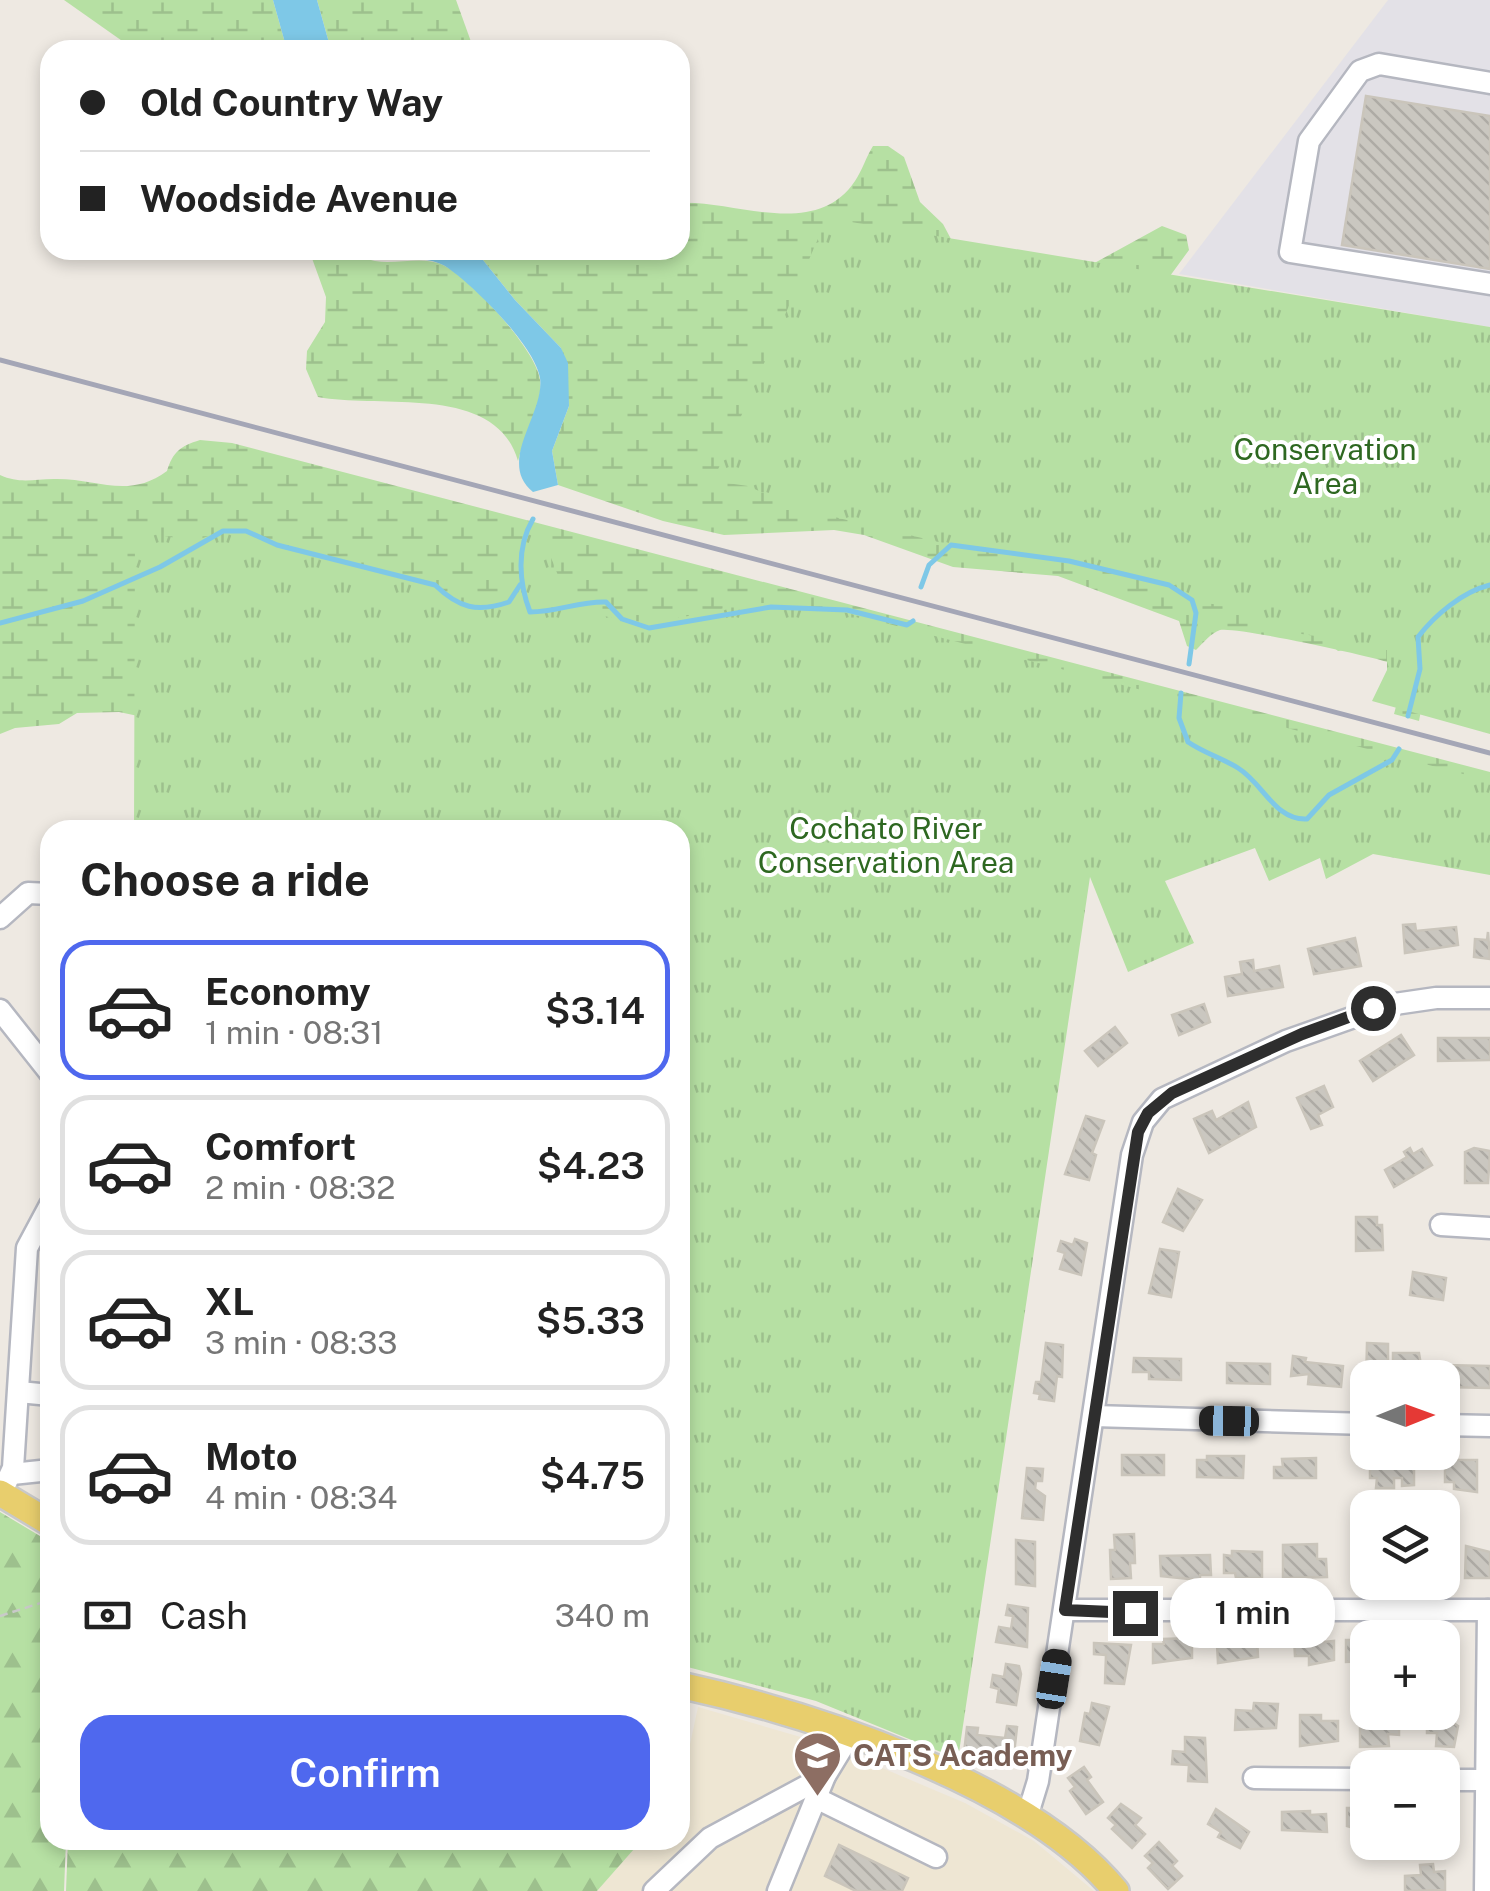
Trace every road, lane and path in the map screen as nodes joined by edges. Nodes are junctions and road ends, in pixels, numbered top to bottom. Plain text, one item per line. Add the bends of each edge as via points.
1 (1490, 82) edge
2 (1490, 284) edge
3 (40, 894) edge
4 (0, 918) edge
5 (1490, 998) edge
6 (0, 1010) edge
7 (40, 1061) edge
8 (40, 1224) edge
9 (1441, 1225) dead end
10 (1490, 1228) edge
11 (20, 1392) junction
12 (40, 1393) edge
13 (1094, 1416) junction
14 (1350, 1423) edge
15 (1460, 1425) edge
16 (1490, 1426) edge
17 (40, 1474) edge
18 (4, 1487) edge
19 (40, 1515) edge
20 (40, 1603) edge
21 (1065, 1610) junction
22 (1489, 1610) edge
23 (0, 1616) edge
24 (690, 1688) edge
25 (850, 1734) junction
26 (825, 1776) junction
27 (1254, 1778) dead end
28 (1350, 1779) edge
29 (1460, 1780) edge
30 (1486, 1780) junction
31 (816, 1798) junction
32 (1026, 1817) junction
33 (936, 1857) dead end
34 (654, 1891) edge
35 (778, 1891) edge
36 (1116, 1891) edge
37 (1485, 1891) edge

1 - 2 street via 1379,64 1360,71 1309,142 1290,252
3 - 4 street via 28,893
5 - 13 street via 1436,998 1360,1012 1198,1080 1155,1105 1132,1155
6 - 7 street
8 - 11 street via 27,1248
9 - 10 street
11 - 12 street
11 - 18 street
13 - 14 street
13 - 21 street
15 - 16 street
17 - 18 street
18 - 19 main road
20 - 23 path
21 - 22 street
21 - 32 street via 1038,1782
22 - 30 street
24 - 25 main road
25 - 26 street
25 - 32 main road
26 - 31 street
26 - 34 street via 710,1838
27 - 28 street
29 - 30 street
30 - 37 street
31 - 33 street
31 - 35 street
32 - 36 main road via 1083,1857

